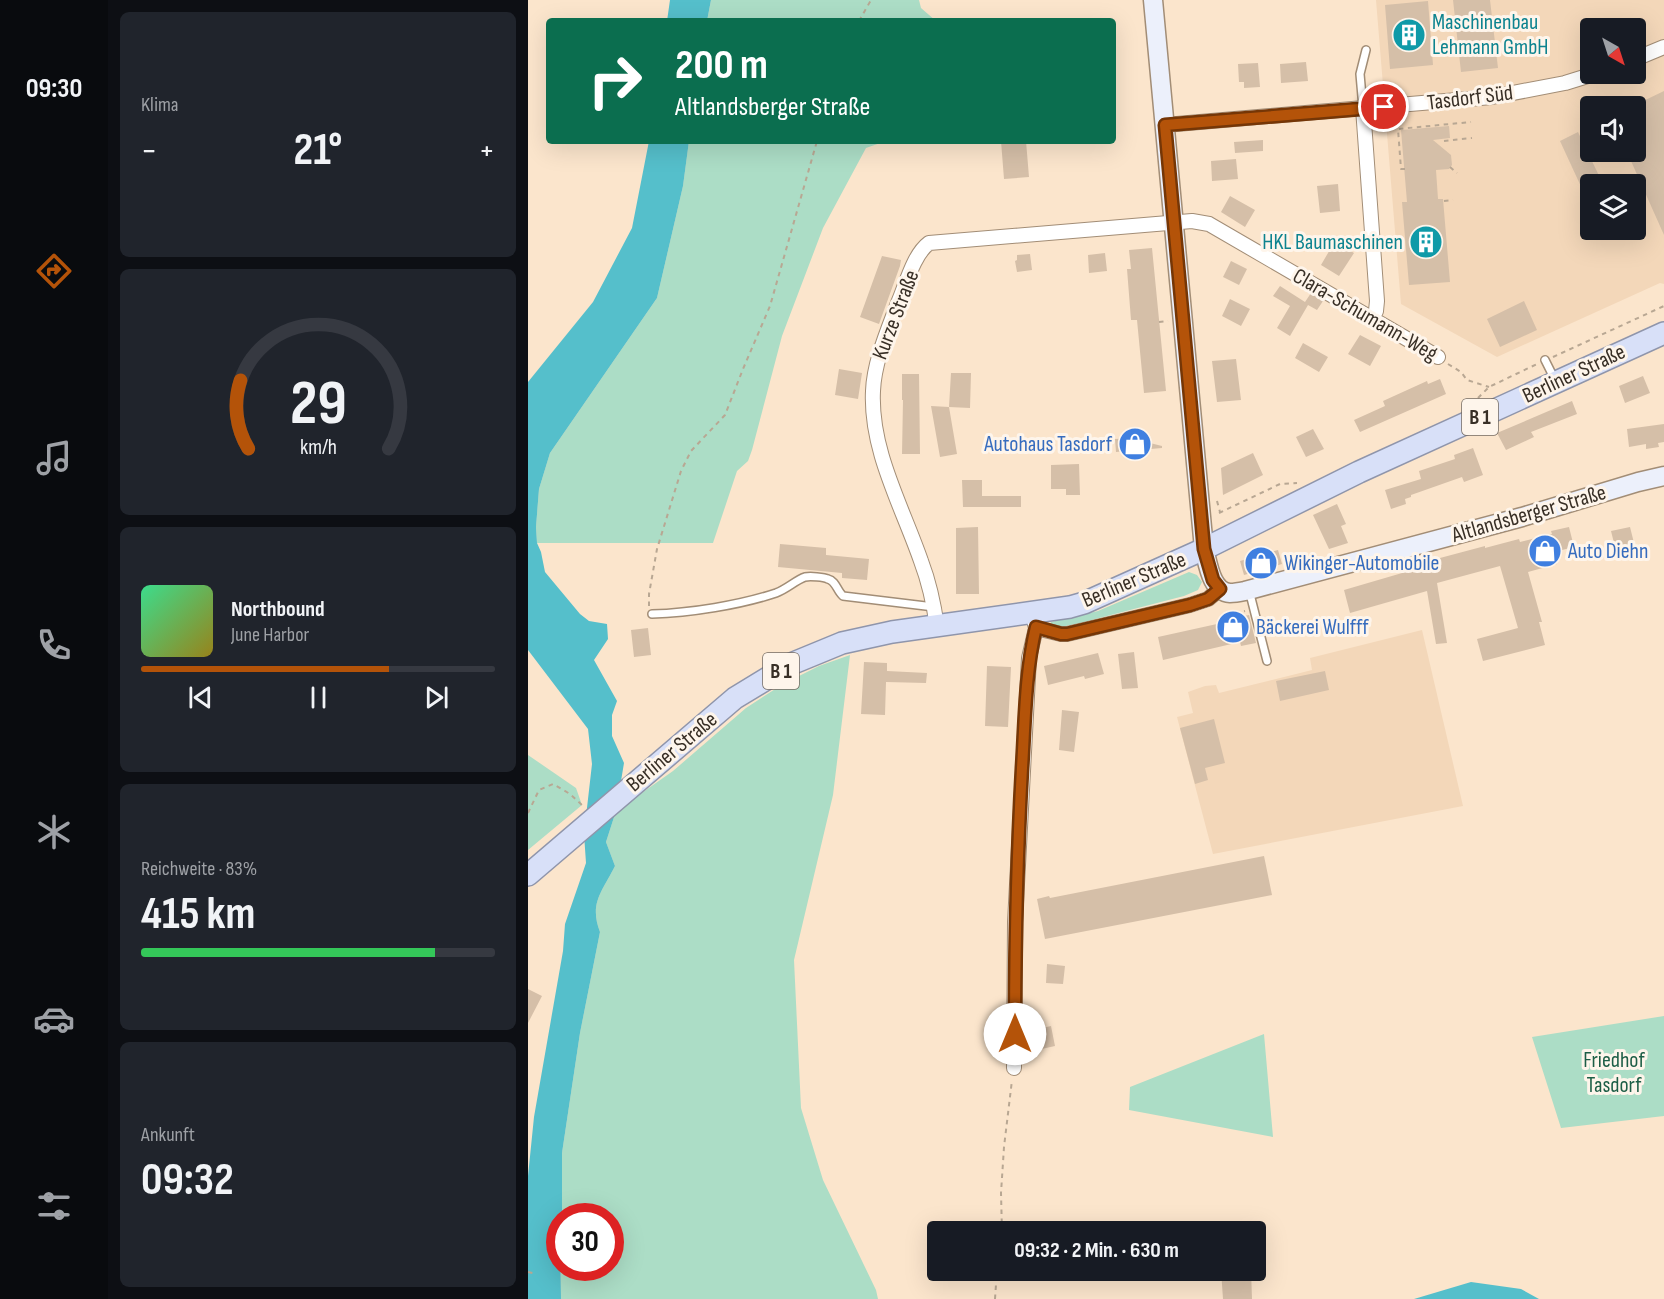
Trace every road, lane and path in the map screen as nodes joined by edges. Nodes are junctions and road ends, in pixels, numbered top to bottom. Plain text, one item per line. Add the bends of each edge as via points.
1 (871, 0) edge
2 (1153, 0) edge
3 (861, 18) edge
4 (1664, 47) edge
5 (1366, 50) dead end
6 (1646, 54) edge
7 (1580, 78) edge
8 (1363, 108) junction
9 (1471, 122) dead end
10 (1165, 125) junction
11 (1472, 138) dead end
12 (1444, 141) dead end
13 (816, 144) edge
14 (1450, 167) dead end
15 (1405, 169) dead end
16 (1457, 173) dead end
17 (1453, 200) dead end
18 (1444, 201) dead end
19 (1174, 222) junction
20 (1664, 306) edge
21 (1372, 319) junction
22 (1168, 321) dead end
23 (1159, 322) dead end
24 (1664, 333) edge
25 (1437, 357) joint
26 (1545, 360) junction
27 (1556, 383) junction
28 (1488, 387) joint
29 (1664, 476) edge
30 (1204, 549) junction
31 (1220, 589) junction
32 (1249, 590) junction
33 (1250, 609) dead end
34 (652, 614) joint
35 (1243, 615) dead end
36 (935, 617) junction
37 (1034, 620) junction
38 (1267, 661) dead end
39 (584, 807) dead end
40 (528, 813) edge
41 (528, 875) edge
42 (1014, 1068) joint
43 (1002, 1221) edge
44 (528, 1272) edge
45 (536, 1274) dead end
46 (996, 1281) edge
47 (995, 1299) edge

1 - 3 path
2 - 10 main road
4 - 6 street
5 - 8 lane via 1360,74
7 - 8 street, Tasdorf Süd via 1520,93
8 - 10 street, Tasdorf Süd
8 - 21 street via 1377,301
9 - 15 path via 1398,129 1401,169
10 - 19 main road
11 - 12 path
13 - 34 path via 770,306 725,416 691,451 681,471 657,549 649,594
14 - 16 path
17 - 18 path
19 - 21 street, Clara-Schumann-Weg via 1209,224
19 - 30 main road
19 - 36 street, Kurze Straße via 929,243 924,247 875,372 873,409 881,454 922,562
20 - 26 path, Berliner Straße
21 - 25 street, Clara-Schumann-Weg
22 - 23 path
24 - 27 main road, Berliner Straße / B 1
25 - 28 path, Clara-Schumann-Weg via 1467,380
26 - 27 lane
26 - 28 path, Berliner Straße
27 - 30 main road, Berliner Straße / B 1 via 1359,472
29 - 32 main road, Altlandsberger Straße
30 - 31 main road via 1213,580
30 - 37 main road, Berliner Straße / B 1 via 1084,603
31 - 32 main road, Altlandsberger Straße via 1229,593
31 - 37 street via 1208,599 1190,605 1067,634
32 - 38 lane
33 - 35 path via 1229,616 1230,619
34 - 36 lane via 763,597 787,590 805,577 828,579 843,596
36 - 37 main road, Berliner Straße / B 1
36 - 41 main road, Berliner Straße / B 1 via 892,633 842,643 791,664 735,698
37 - 42 street via 1015,922
39 - 40 path via 553,784 539,790
42 - 43 path via 1004,1147
44 - 45 path
46 - 47 path

